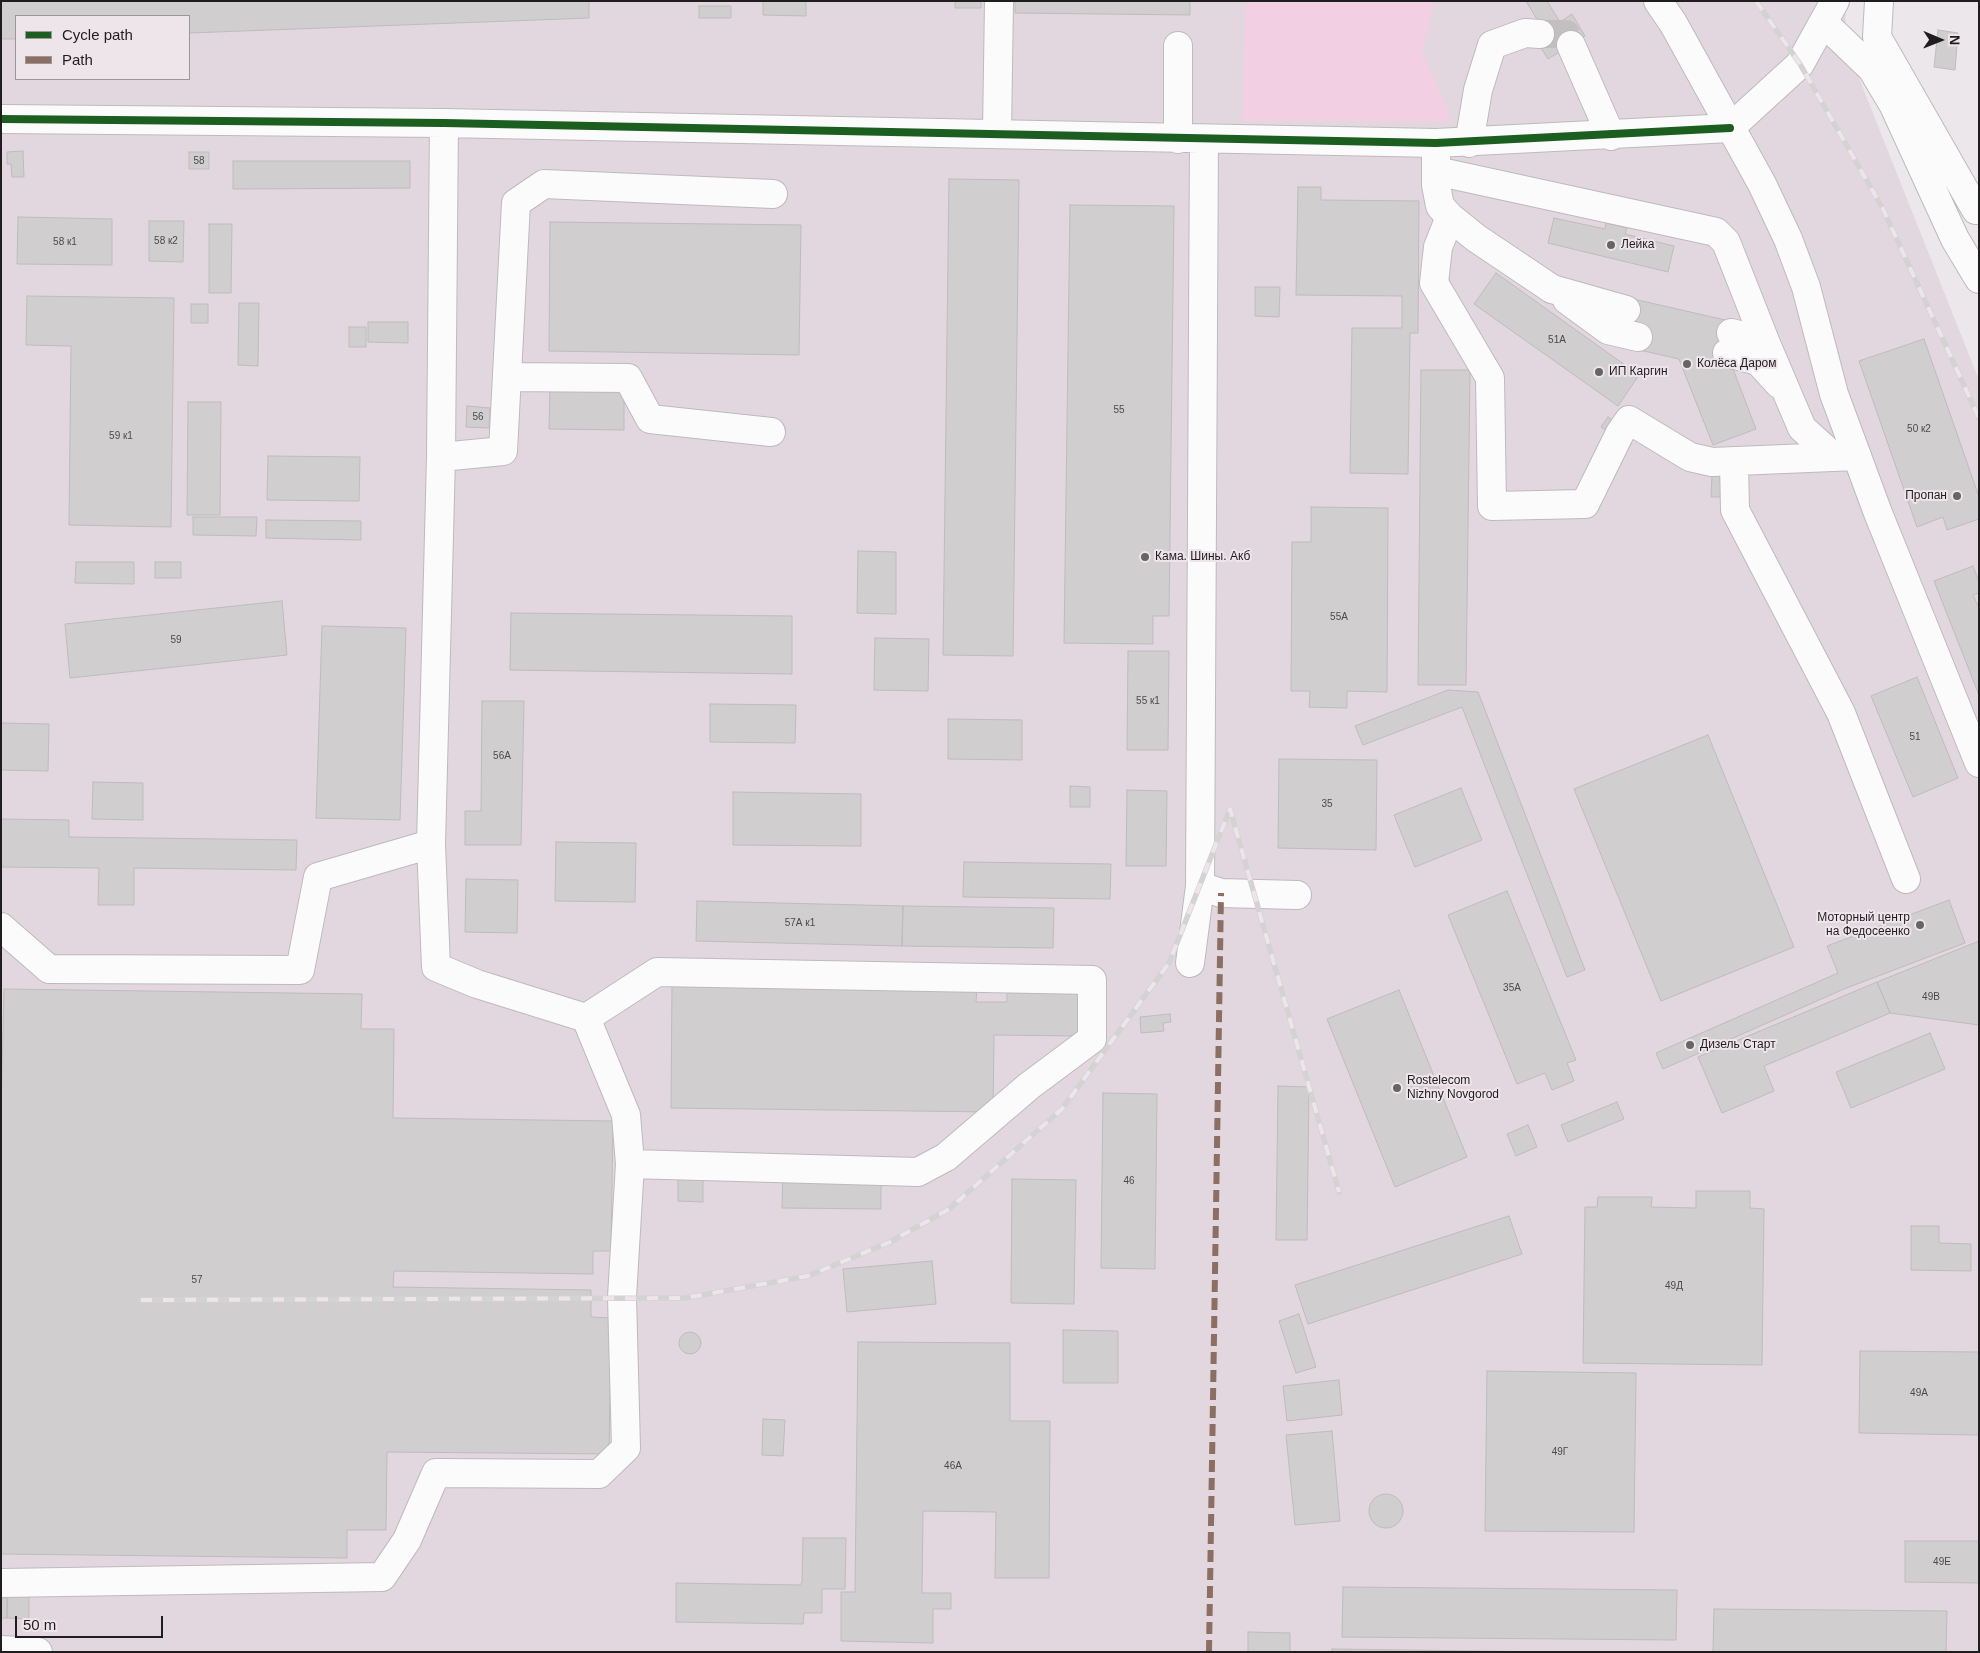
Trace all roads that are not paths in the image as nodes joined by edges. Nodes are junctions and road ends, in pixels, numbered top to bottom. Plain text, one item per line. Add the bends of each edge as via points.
1 (999, 1) edge
2 (1658, 1) edge
3 (1879, 1) edge
4 (1830, 12) edge
5 (1540, 34) tunnel mouth
6 (1571, 45) tunnel mouth
7 (1178, 46) dead end
8 (1, 119) edge
9 (444, 123) junction
10 (1730, 128) junction
11 (996, 134) junction
12 (1611, 136) junction
13 (1191, 139) junction
14 (1436, 143) junction
15 (1468, 143) junction
16 (1436, 171) junction
17 (773, 194) dead end
18 (1979, 208) edge
19 (1450, 217) junction
20 (1979, 279) edge
21 (1552, 289) junction
22 (1626, 310) dead end
23 (1638, 337) dead end
24 (1765, 341) junction
25 (507, 377) junction
26 (1785, 390) junction
27 (771, 432) dead end
28 (441, 456) junction
29 (1846, 457) junction
30 (1734, 461) junction
31 (1979, 763) edge
32 (431, 844) junction
33 (1906, 880) dead end
34 (1200, 886) junction
35 (1297, 895) dead end
36 (1, 927) edge
37 (1190, 964) dead end
38 (586, 1018) junction
39 (630, 1164) junction
40 (1, 1583) edge
41 (1, 1650) edge
42 (38, 1652) edge

1 - 11 street
2 - 10 street
3 - 18 street via 1877,37 1976,210
4 - 10 street via 1800,64
4 - 20 street via 1893,104 1955,239
5 - 15 street via 1525,33 1492,45 1478,90
6 - 12 street
7 - 13 street
8 - 9 street
9 - 11 street
9 - 28 street
10 - 12 street
10 - 29 street via 1762,184 1806,287 1834,394
11 - 13 street
12 - 15 street
13 - 14 street
13 - 34 street
14 - 15 street
14 - 16 street
16 - 19 street via 1440,206
16 - 24 street via 1716,232 1726,242
17 - 25 street via 544,184 516,203
19 - 21 street
19 - 30 street via 1438,247 1434,283 1490,378 1492,506 1585,504 1629,420 1690,457 1712,462
21 - 22 street
21 - 23 street via 1608,330
24 - 26 street
24 - 26 street via 1729,343 1758,361
25 - 27 street via 628,378 650,419
25 - 28 street via 503,451
26 - 29 street via 1802,428
28 - 32 street
29 - 30 street
29 - 31 street
30 - 33 street via 1735,510 1841,713
32 - 36 street via 318,877 300,970 49,969
32 - 38 street via 436,967 477,984
34 - 35 street via 1221,893
34 - 37 street
38 - 39 street via 626,1115
38 - 39 street via 657,972 1092,980 1092,1039 1029,1086 946,1157 918,1172
39 - 40 street via 622,1297 626,1448 599,1474 436,1473 407,1540 382,1577
41 - 42 street

